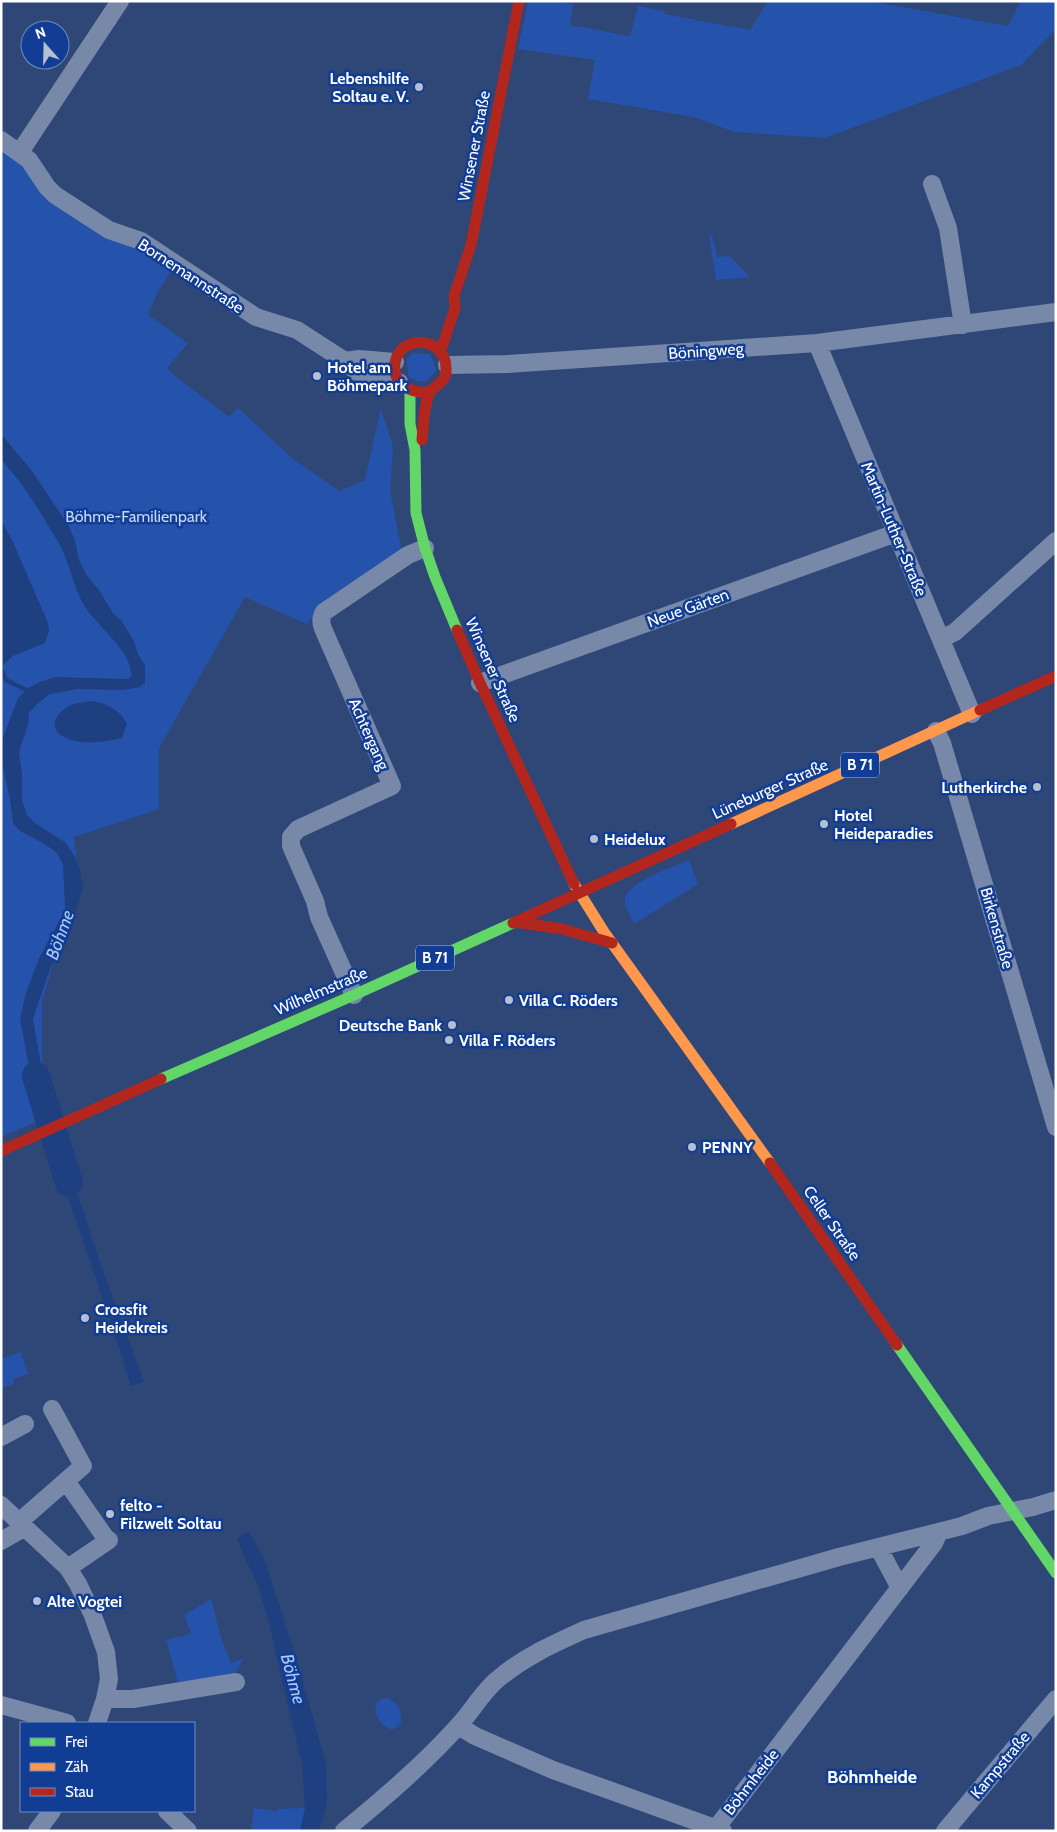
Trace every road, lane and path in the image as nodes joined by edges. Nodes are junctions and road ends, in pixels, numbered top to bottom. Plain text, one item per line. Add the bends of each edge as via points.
1 (120, 1) edge
2 (519, 1) edge
3 (1, 140) edge
4 (20, 152) junction
5 (932, 184) dead end
6 (454, 296) junction
7 (444, 304) dead end
8 (1056, 312) edge
9 (963, 325) junction
10 (817, 344) junction
11 (444, 357) junction
12 (345, 361) junction
13 (395, 362) junction
14 (404, 387) junction
15 (430, 392) junction
16 (415, 450) junction
17 (896, 533) junction
18 (1056, 540) edge
19 (425, 548) junction
20 (940, 639) junction
21 (1056, 676) edge
22 (480, 683) junction
23 (972, 714) junction
24 (936, 731) junction
25 (578, 893) junction
26 (515, 922) junction
27 (612, 943) junction
28 (354, 995) junction
29 (1056, 1126) edge
30 (1, 1151) edge
31 (52, 1409) dead end
32 (25, 1424) dead end
33 (1, 1437) edge
34 (66, 1481) junction
35 (1056, 1500) edge
36 (1, 1504) edge
37 (1013, 1512) junction
38 (21, 1525) junction
39 (938, 1532) junction
40 (1, 1541) edge
41 (878, 1547) junction
42 (68, 1568) junction
43 (1056, 1573) edge
44 (900, 1588) junction
45 (236, 1682) dead end
46 (105, 1699) junction
47 (1056, 1699) edge
48 (1, 1705) edge
49 (63, 1722) edge
50 (97, 1722) edge
51 (459, 1726) junction
52 (51, 1812) edge
53 (168, 1812) edge
54 (717, 1830) edge
55 (37, 1831) edge
56 (188, 1831) edge
57 (344, 1831) edge
58 (945, 1831) edge

1 - 4 street
2 - 6 main road, Winsener Straße via 470,245
3 - 4 street, Bornemannstraße
4 - 12 street, Bornemannstraße via 47,187 109,230 141,241 256,317 297,330
5 - 9 street via 948,228
6 - 7 main road
6 - 11 main road, Winsener Straße via 455,308
8 - 9 street, Böningweg
9 - 10 street, Böningweg
10 - 11 street, Böningweg via 507,364
10 - 17 street, Martin-Luther-Straße
11 - 13 main road via 424,337 407,344
11 - 15 main road, Winsener Straße via 446,373 443,381
12 - 13 street
12 - 14 street, Bornemannstraße via 356,372
13 - 14 main road, Winsener Straße via 395,372
14 - 15 main road via 417,393
14 - 16 main road, Winsener Straße
15 - 16 main road, Winsener Straße via 422,440
16 - 19 main road, Winsener Straße via 416,513
17 - 20 street, Martin-Luther-Straße
17 - 22 street, Neue Gärten
18 - 20 street via 955,632
19 - 22 main road, Winsener Straße
19 - 28 street, Achtergang via 408,555 321,617 324,631 392,786 298,829 290,841
20 - 23 street, Martin-Luther-Straße
21 - 23 main road, Lüneburger Straße / B 71
22 - 25 main road, Winsener Straße
23 - 24 main road, Lüneburger Straße / B 71
24 - 25 main road, Lüneburger Straße / B 71
24 - 29 street, Birkenstraße
25 - 26 main road, Wilhelmstraße / B 71
25 - 27 main road, Celler Straße
26 - 27 main road via 562,929
26 - 28 main road, Wilhelmstraße / B 71
27 - 37 main road, Celler Straße via 790,1191
28 - 30 main road, Wilhelmstraße / B 71
31 - 34 street via 83,1466
32 - 33 street
34 - 38 street
34 - 42 street via 108,1540
35 - 37 street
36 - 38 street
37 - 39 street via 988,1516
37 - 43 main road, Celler Straße
38 - 40 street
38 - 42 street
39 - 41 street
39 - 44 street, Böhmheide via 934,1543
41 - 44 street
41 - 51 street via 584,1630 545,1647 496,1680
42 - 46 street via 92,1613 106,1652 108,1679
44 - 54 street, Böhmheide
45 - 46 street via 133,1699
46 - 50 street
47 - 58 street, Kampstraße
48 - 49 street
51 - 54 street, Böhmheide via 552,1770
51 - 57 street via 395,1788
52 - 55 street
53 - 56 street

